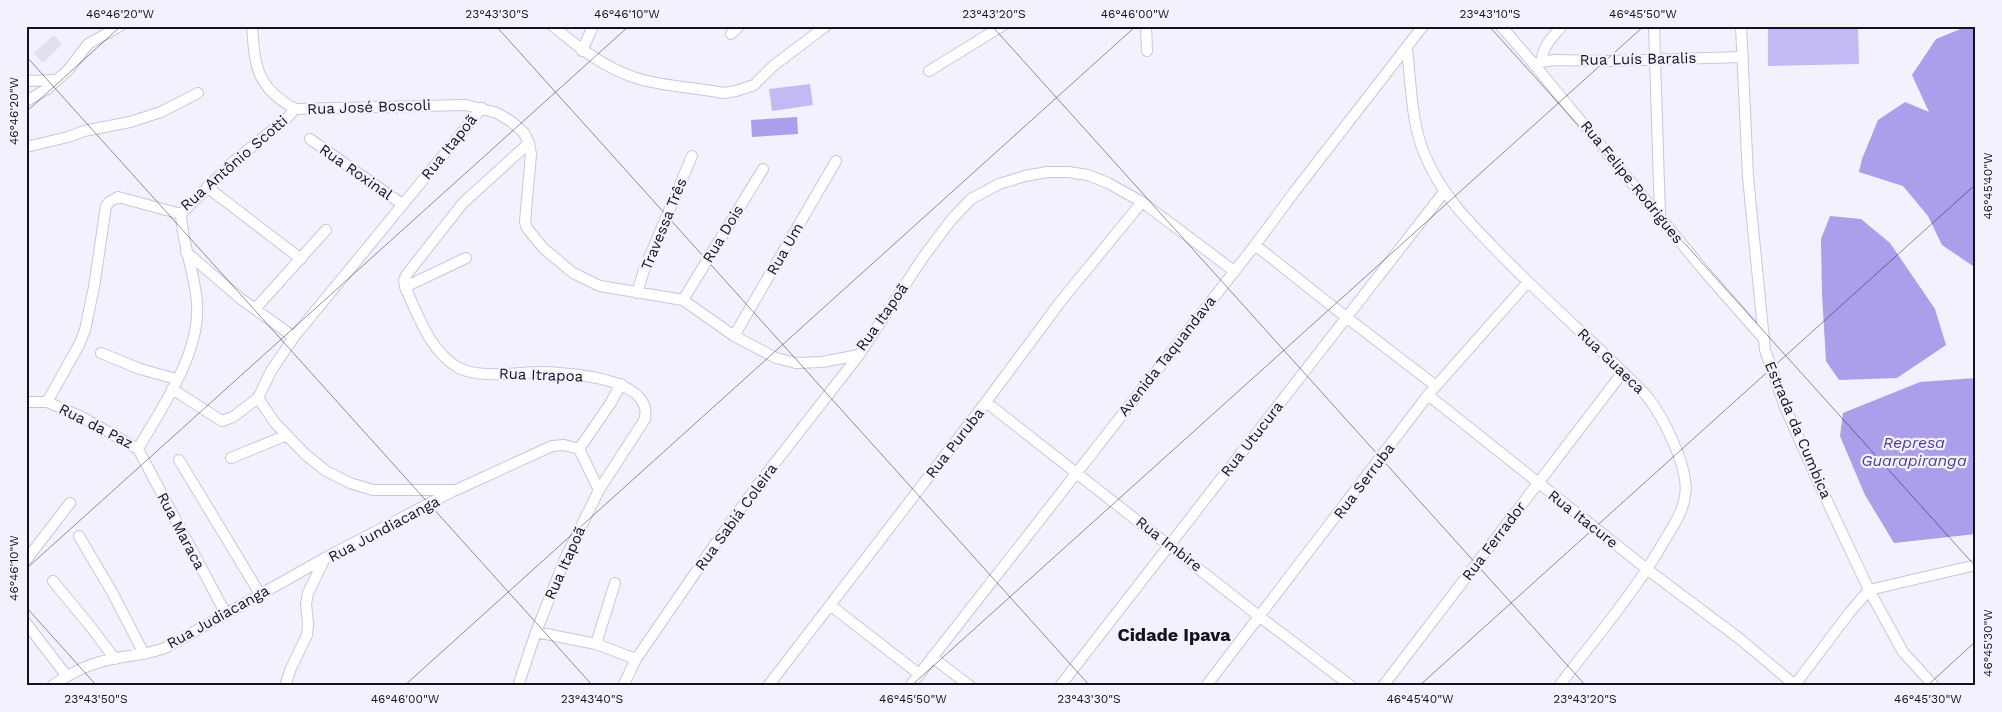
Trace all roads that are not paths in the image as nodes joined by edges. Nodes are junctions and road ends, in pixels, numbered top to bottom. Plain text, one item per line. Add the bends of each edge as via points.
1 (120, 26) edge
2 (252, 26) edge
3 (554, 26) edge
4 (593, 26) edge
5 (826, 26) edge
6 (1002, 26) edge
7 (1146, 26) edge
8 (1423, 26) edge
9 (1501, 26) edge
10 (1562, 26) edge
11 (1654, 26) edge
12 (1742, 26) edge
13 (1407, 48) junction
14 (582, 51) junction
15 (1147, 51) dead end
16 (1743, 57) junction
17 (1654, 60) junction
18 (1538, 62) junction
19 (929, 71) dead end
20 (56, 80) junction
21 (26, 81) edge
22 (198, 93) dead end
23 (26, 102) edge
24 (482, 108) junction
25 (295, 109) junction
26 (310, 139) dead end
27 (528, 143) junction
28 (26, 147) edge
29 (692, 156) dead end
30 (836, 161) dead end
31 (763, 169) dead end
32 (207, 187) junction
33 (1444, 192) junction
34 (1142, 202) junction
35 (402, 204) junction
36 (181, 214) junction
37 (1660, 216) junction
38 (326, 230) dead end
39 (1256, 245) junction
40 (186, 252) junction
41 (466, 258) dead end
42 (301, 259) junction
43 (1234, 271) junction
44 (1528, 282) junction
45 (404, 287) junction
46 (638, 293) junction
47 (683, 300) junction
48 (255, 309) junction
49 (1346, 317) junction
50 (734, 336) junction
51 (294, 337) junction
52 (1763, 338) junction
53 (101, 353) dead end
54 (859, 354) junction
55 (1623, 372) junction
56 (176, 379) junction
57 (621, 384) junction
58 (1436, 386) junction
59 (172, 389) junction
60 (1428, 395) junction
61 (258, 398) junction
62 (26, 402) edge
63 (47, 402) junction
64 (986, 402) junction
65 (287, 435) junction
66 (138, 449) junction
67 (579, 449) junction
68 (231, 458) dead end
69 (179, 460) dead end
70 (1076, 472) junction
71 (1538, 483) junction
72 (456, 490) junction
73 (599, 490) junction
74 (70, 503) dead end
75 (79, 536) dead end
76 (1169, 544) junction
77 (30, 548) edge
78 (325, 558) junction
79 (26, 560) edge
80 (1976, 565) edge
81 (1648, 570) junction
82 (53, 581) dead end
83 (614, 583) dead end
84 (1869, 590) junction
85 (260, 594) junction
86 (830, 605) junction
87 (226, 614) junction
88 (1260, 617) junction
89 (26, 623) edge
90 (536, 632) junction
91 (596, 644) junction
92 (144, 654) junction
93 (932, 657) junction
94 (115, 658) junction
95 (636, 659) junction
96 (919, 674) junction
97 (66, 676) junction
98 (1795, 685) edge
99 (52, 686) edge
100 (285, 686) edge
101 (518, 686) edge
102 (623, 686) edge
103 (768, 686) edge
104 (910, 686) edge
105 (970, 686) edge
106 (1060, 686) edge
107 (1206, 686) edge
108 (1351, 686) edge
109 (1383, 686) edge
110 (1559, 686) edge
111 (1934, 686) edge

1 - 20 street via 88,44 74,64
2 - 25 street, Rua José Boscoli via 258,74 273,93
3 - 14 street
4 - 14 street
5 - 14 street via 773,66 754,85 730,92 640,79 611,68
6 - 19 street
7 - 15 street
8 - 13 street, Avenida Taquandava
9 - 18 street, Rua Felipe Rodrigues
10 - 18 street
11 - 17 street
12 - 16 street, Estrada da Cumbica
13 - 33 street, Rua Guaeca via 1416,126 1424,153
13 - 39 street, Avenida Taquandava
16 - 17 street, Rua Luís Baralis
16 - 52 street, Estrada da Cumbica via 1748,177
17 - 18 street, Rua Luís Baralis
17 - 37 street
18 - 37 street, Rua Felipe Rodrigues
20 - 21 street
20 - 23 street via 48,89
22 - 28 street via 161,112 130,122
24 - 25 street, Rua José Boscoli via 439,105
24 - 27 street, Rua Itapoã via 512,122 524,133
24 - 35 street, Rua Itapoã
25 - 32 street, Rua Antônio Scotti
26 - 35 street, Rua Roxinal
27 - 45 street via 463,203 407,274
27 - 46 street, Rua Itapoã via 531,154 527,228 543,248 573,272 600,286
29 - 46 street, Travessa Três via 644,270
30 - 50 street, Rua Um
31 - 47 street, Rua Dois
32 - 36 street, Rua Antônio Scotti
32 - 42 street
33 - 44 street, Rua Guaeca via 1460,213
33 - 49 street, Rua Utucura
34 - 43 street, Rua Itapoã
34 - 54 street, Rua Itapoã via 1108,183 1068,172 1025,176 999,184 971,199 924,256
34 - 64 street, Rua Puruba via 1062,300
35 - 51 street, Rua Itapoã
36 - 40 street, Rua da Paz
36 - 63 street, Rua Antônio Scotti via 118,197 106,206 85,330
37 - 52 street, Rua Felipe Rodrigues
38 - 42 street
39 - 43 street, Avenida Taquandava
39 - 49 street
40 - 48 street
40 - 56 street, Rua da Paz via 197,303 197,320 194,339
41 - 45 street
42 - 48 street
43 - 70 street, Avenida Taquandava
44 - 55 street, Rua Guaeca
44 - 58 street, Rua Serruba
45 - 57 street, Rua Itrapoa via 436,349 460,369 482,374 570,374
46 - 47 street, Rua Itapoã
47 - 50 street, Rua Itapoã
48 - 51 street
49 - 58 street
49 - 76 street, Rua Utucura
50 - 54 street, Rua Itapoã via 776,358 796,364
51 - 61 street, Rua Itapoã via 271,371
52 - 84 street, Estrada da Cumbica via 1764,350 1785,407
53 - 56 street
54 - 95 street, Rua Sabiá Coleira via 757,486
55 - 71 street, Rua Ferrador
55 - 81 street, Rua Guaeca via 1661,416 1682,467 1686,495 1679,516
56 - 59 street, Rua da Paz
57 - 67 street
57 - 73 street, Rua Itrapoa via 640,397 645,419
58 - 60 street, Rua Serruba
59 - 61 street via 222,421 233,417
59 - 66 street, Rua da Paz
60 - 71 street, Rua Itacure
60 - 88 street, Rua Serruba
61 - 65 street
62 - 63 street
63 - 66 street, Rua da Paz via 82,417
64 - 70 street, Rua Imbire
64 - 86 street, Rua Puruba
65 - 68 street
65 - 72 street via 326,471 350,483 373,490
66 - 87 street, Rua Maraca
67 - 72 street via 552,446
67 - 73 street
69 - 85 street
70 - 76 street, Rua Imbire
70 - 93 street, Avenida Taquandava
71 - 81 street, Rua Itacure
71 - 109 street, Rua Ferrador
72 - 78 street, Rua Jundiacanga
73 - 90 street, Rua Itapoã via 565,559
74 - 77 street
75 - 92 street
76 - 88 street, Rua Imbire
76 - 106 street, Rua Utucura
77 - 79 street
78 - 85 street, Rua Judiacanga
78 - 100 street, Rua Jundiacanga via 308,593 307,635
80 - 84 street
81 - 98 street, Rua Itacure
81 - 110 street, Rua Guaeca
82 - 94 street
83 - 91 street
84 - 98 street
84 - 111 street, Estrada da Cumbica via 1903,652
85 - 87 street, Rua Judiacanga
86 - 96 street
86 - 103 street, Rua Puruba
87 - 92 street, Rua Judiacanga via 167,647
88 - 107 street, Rua Serruba
88 - 108 street, Rua Imbire
89 - 97 street
90 - 91 street
90 - 101 street, Rua Itapoã
91 - 95 street
92 - 94 street, Rua Judiacanga
93 - 96 street, Avenida Taquandava
93 - 105 street
94 - 97 street, Rua Judiacanga
95 - 102 street, Rua Sabiá Coleira
96 - 104 street, Avenida Taquandava
97 - 99 street, Rua Judiacanga

